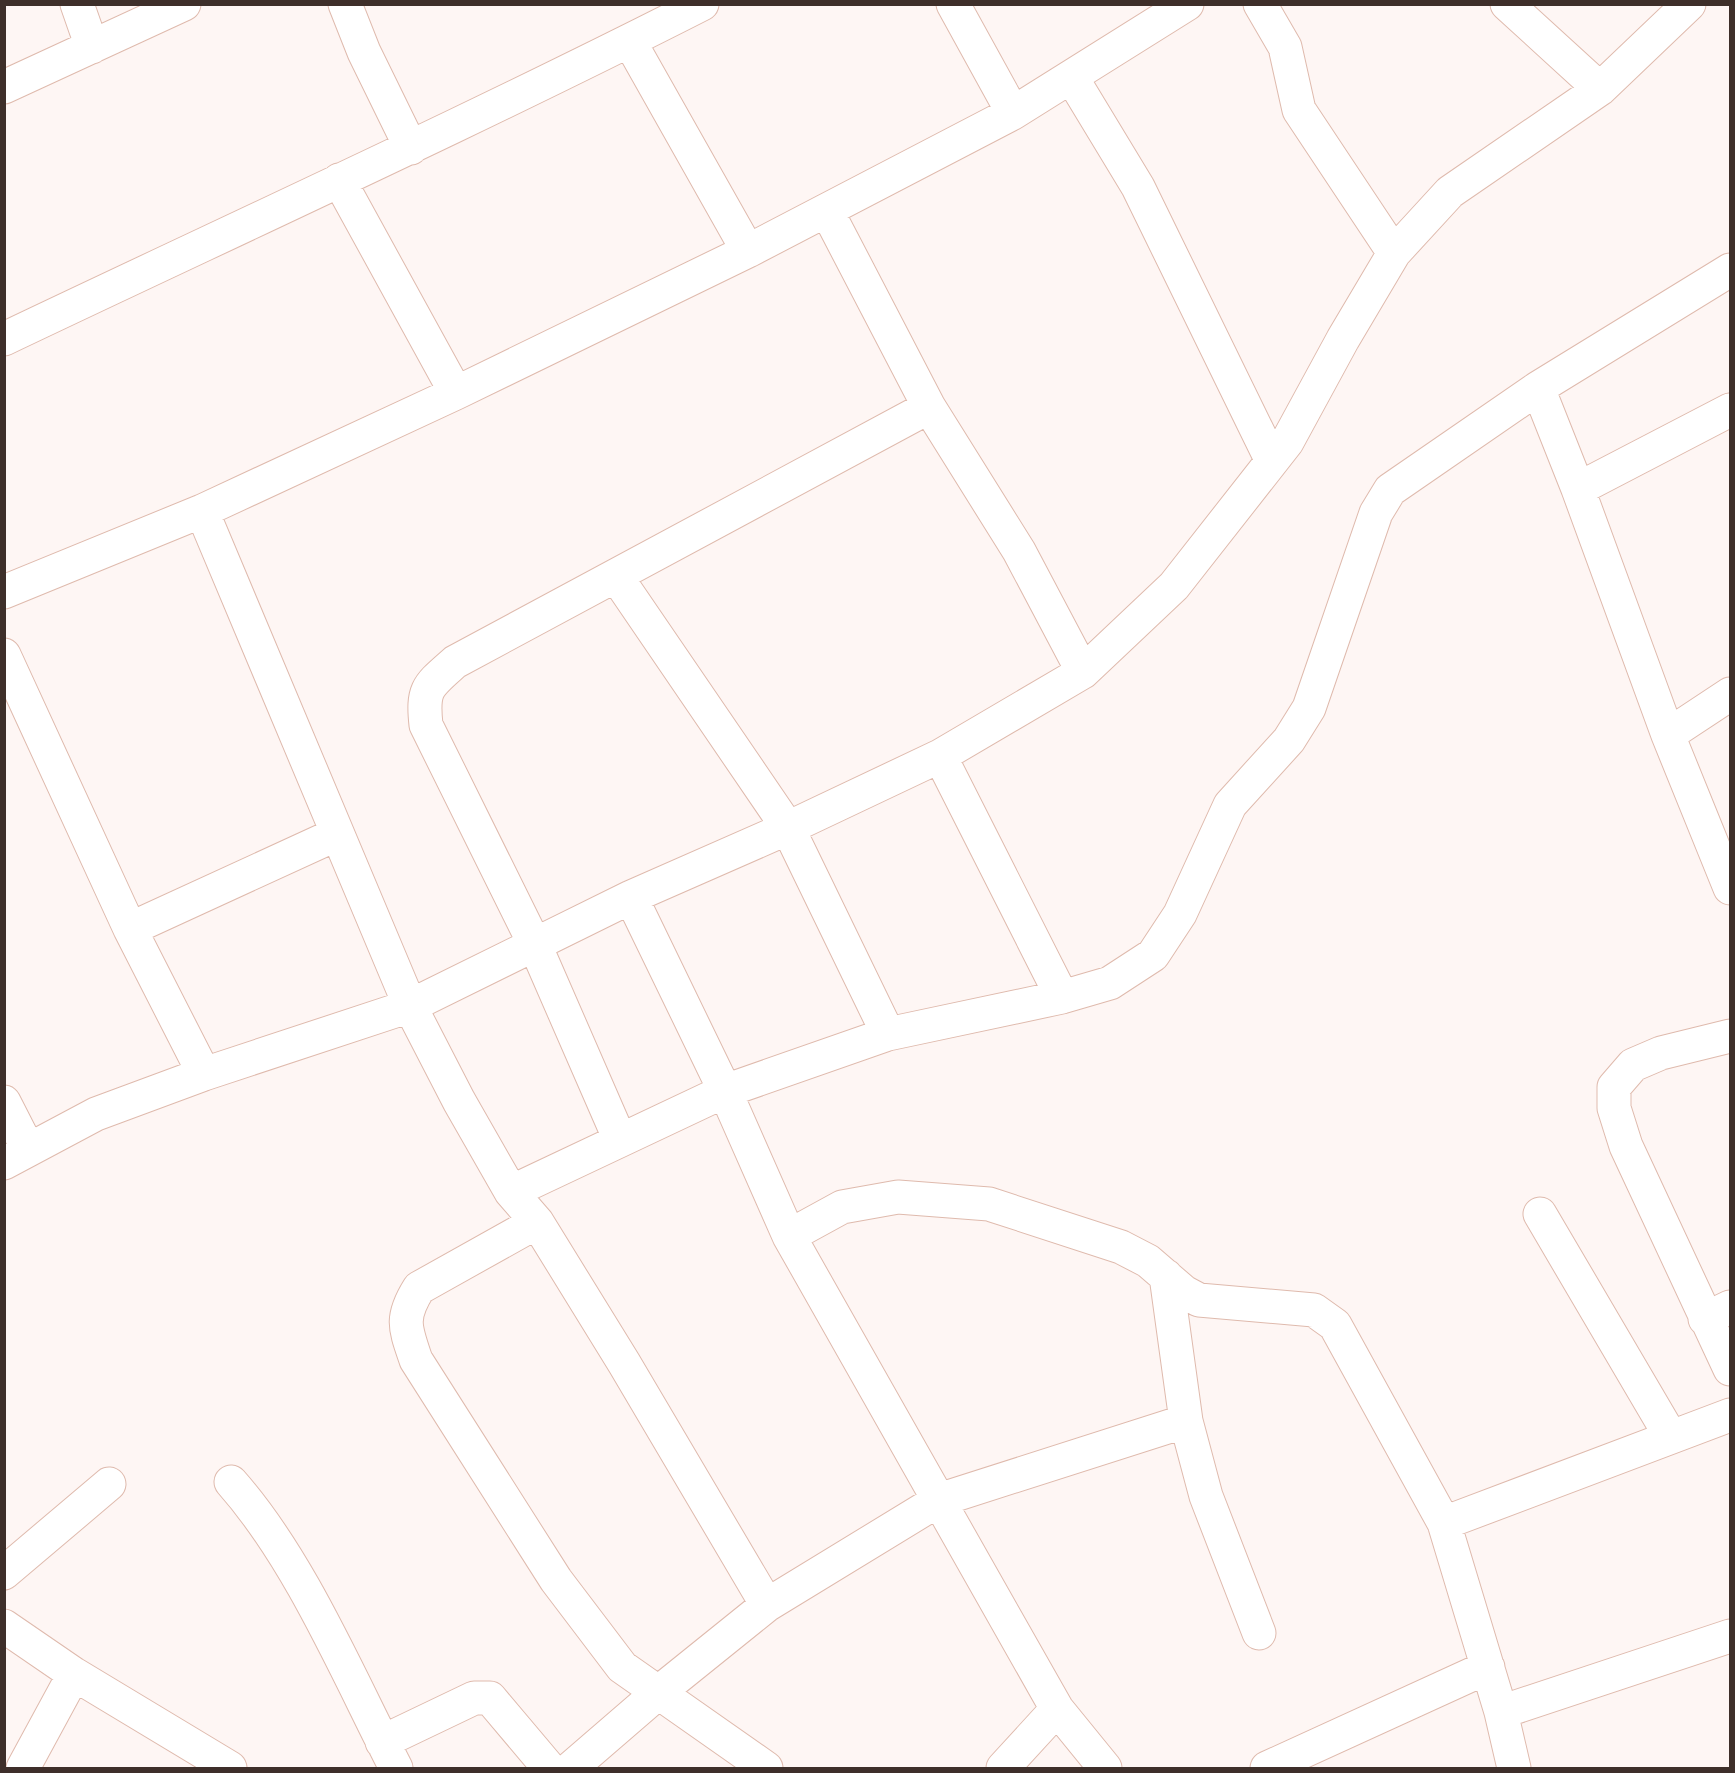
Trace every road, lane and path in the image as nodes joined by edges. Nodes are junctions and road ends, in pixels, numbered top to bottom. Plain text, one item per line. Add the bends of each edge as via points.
1 (77, 4) edge
2 (184, 4) edge
3 (345, 4) edge
4 (702, 4) edge
5 (953, 4) edge
6 (1187, 4) edge
7 (1260, 4) edge
8 (1507, 4) edge
9 (1689, 4) edge
10 (630, 42) junction
11 (92, 46) junction
12 (1072, 78) junction
13 (4, 87) edge
14 (1600, 89) junction
15 (1013, 113) junction
16 (411, 148) junction
17 (339, 180) junction
18 (827, 211) junction
19 (748, 251) junction
20 (1394, 253) junction
21 (1731, 270) edge
22 (4, 339) edge
23 (1538, 388) junction
24 (456, 393) junction
25 (929, 407) junction
26 (1731, 410) edge
27 (1272, 461) junction
28 (1578, 489) junction
29 (202, 512) junction
30 (616, 576) junction
31 (4, 592) edge
32 (4, 655) edge
33 (1083, 672) junction
34 (1731, 694) edge
35 (17, 713) edge
36 (1668, 735) junction
37 (940, 756) junction
38 (788, 828) junction
39 (337, 834) junction
40 (1731, 888) edge
41 (631, 897) junction
42 (130, 929) junction
43 (535, 945) junction
44 (1062, 997) junction
45 (410, 1006) junction
46 (888, 1034) junction
47 (1731, 1036) edge
48 (204, 1074) junction
49 (725, 1091) junction
50 (4, 1102) edge
51 (620, 1140) junction
52 (16, 1156) edge
53 (511, 1192) junction
54 (1540, 1214) dead end
55 (537, 1222) junction
56 (789, 1236) junction
57 (1166, 1276) junction
58 (1718, 1313) edge
59 (1731, 1369) edge
60 (1731, 1415) edge
61 (1186, 1421) junction
62 (1671, 1437) junction
63 (231, 1482) dead end
64 (109, 1484) dead end
65 (939, 1500) junction
66 (1444, 1523) junction
67 (4, 1573) edge
68 (767, 1605) junction
69 (4, 1626) edge
70 (1259, 1633) dead end
71 (1731, 1636) edge
72 (1488, 1667) junction
73 (74, 1674) junction
74 (659, 1692) junction
75 (1057, 1709) junction
76 (1501, 1712) junction
77 (389, 1756) edge
78 (23, 1768) edge
79 (230, 1768) edge
80 (549, 1768) edge
81 (571, 1768) edge
82 (766, 1768) edge
83 (1003, 1768) edge
84 (1105, 1768) edge
85 (1267, 1768) edge
86 (1514, 1768) edge

1 - 11 street
2 - 11 street
3 - 16 street
4 - 10 street
5 - 15 street
6 - 12 street
7 - 20 street via 1285,47 1299,110
8 - 14 street
9 - 14 street
10 - 16 street
10 - 19 street
11 - 13 street
12 - 15 street
12 - 27 street via 1138,187
14 - 20 street via 1450,192
15 - 18 street
16 - 17 street
17 - 22 street
17 - 24 street
18 - 19 street
18 - 25 street
19 - 24 street
20 - 27 street via 1287,442
21 - 23 street
23 - 28 street
23 - 44 street via 1390,490 1376,513 1309,708 1289,740 1230,804 1180,914 1152,956 1110,983
24 - 29 street
25 - 30 street
25 - 33 street via 1019,551
26 - 28 street
27 - 33 street via 1174,586
28 - 36 street
29 - 31 street
29 - 39 street
30 - 38 street
30 - 43 street via 455,662 431,684 423,700 426,725
32 - 35 street
33 - 37 street
34 - 36 street
35 - 42 street
36 - 40 street
37 - 38 street
37 - 44 street
38 - 41 street
38 - 46 street
39 - 42 street
39 - 45 street
41 - 43 street
41 - 49 street
42 - 48 street
43 - 45 street
43 - 51 street
44 - 46 street
45 - 48 street
45 - 53 street
46 - 49 street
47 - 58 street via 1661,1053 1633,1065 1614,1087 1614,1108 1626,1146
48 - 52 street via 96,1114
49 - 51 street
49 - 56 street
50 - 52 street
51 - 53 street
53 - 55 street
54 - 62 street
55 - 68 street
55 - 74 street via 419,1288 407,1307 405,1328 416,1360 556,1580 622,1667
56 - 57 street via 842,1207 898,1197 989,1204 1121,1247
56 - 65 street
57 - 61 street
57 - 66 street via 1199,1300 1314,1310 1335,1325
58 - 59 street
60 - 62 street
61 - 65 street
61 - 70 street via 1206,1496
62 - 66 street
63 - 77 street via 255,1509 320,1619
64 - 67 street
65 - 68 street
65 - 75 street
66 - 72 street
68 - 74 street
69 - 73 street
71 - 76 street
72 - 76 street
72 - 85 street
73 - 78 street
73 - 79 street
74 - 81 street
74 - 82 street
75 - 83 street
75 - 84 street
76 - 86 street
77 - 80 street via 474,1698 490,1698

